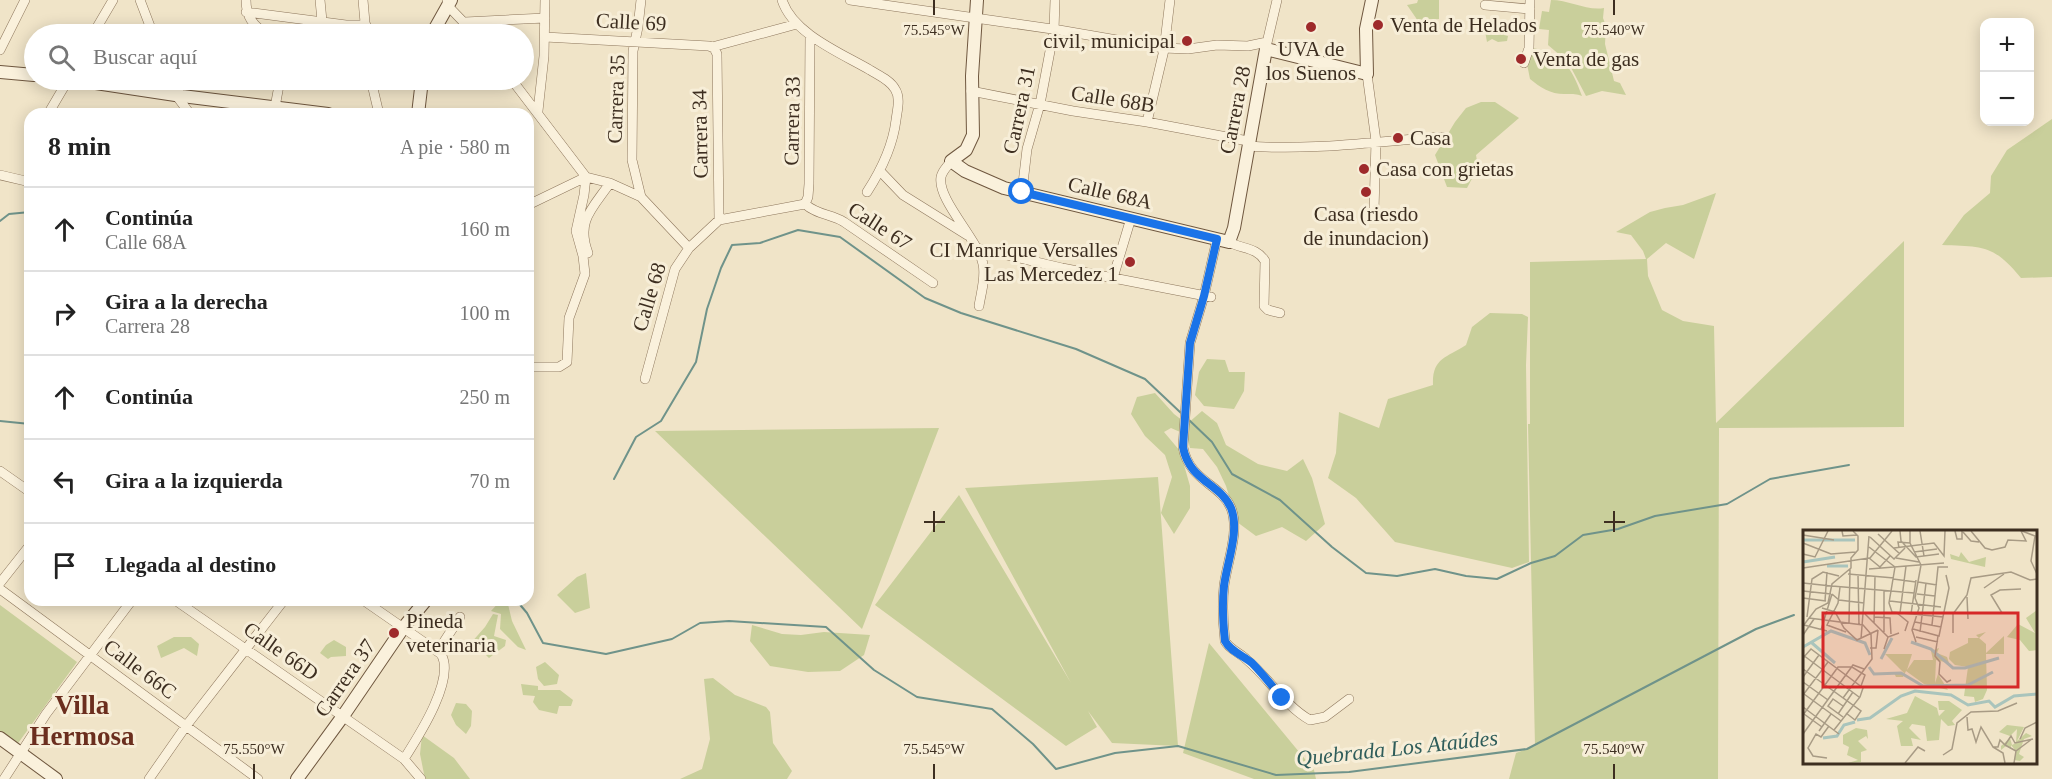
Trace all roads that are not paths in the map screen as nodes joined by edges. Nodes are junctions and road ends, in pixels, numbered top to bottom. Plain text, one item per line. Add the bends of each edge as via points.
1 (25, 0) edge
2 (113, 0) edge
3 (140, 0) edge
4 (246, 0) edge
5 (320, 0) edge
6 (363, 0) edge
7 (545, 0) edge
8 (640, 0) edge
9 (782, 0) edge
10 (850, 0) edge
11 (928, 0) edge
12 (977, 0) edge
13 (1055, 0) edge
14 (1170, 0) edge
15 (1277, 0) edge
16 (1372, 0) edge
17 (449, 2) edge
18 (1530, 4) edge
19 (1485, 5) dead end
20 (926, 11) junction
21 (246, 12) junction
22 (545, 18) junction
23 (976, 18) junction
24 (322, 21) junction
25 (465, 22) joint
26 (99, 24) edge
27 (149, 24) edge
28 (255, 24) edge
29 (337, 24) edge
30 (365, 24) edge
31 (437, 24) edge
32 (797, 24) junction
33 (1054, 30) junction
34 (810, 36) junction
35 (545, 37) junction
36 (636, 41) junction
37 (1267, 46) junction
38 (713, 48) junction
39 (1164, 48) junction
40 (0, 50) edge
41 (1524, 63) dead end
42 (0, 72) edge
43 (24, 74) edge
44 (1367, 75) junction
45 (62, 90) edge
46 (143, 90) edge
47 (174, 90) edge
48 (278, 90) edge
49 (373, 90) edge
50 (421, 90) edge
51 (520, 90) edge
52 (971, 91) junction
53 (176, 95) junction
54 (1040, 104) junction
55 (275, 107) junction
56 (52, 108) edge
57 (186, 108) edge
58 (283, 108) edge
59 (378, 108) edge
60 (419, 108) edge
61 (538, 111) junction
62 (1147, 122) junction
63 (1442, 137) dead end
64 (1376, 141) junction
65 (1248, 144) junction
66 (951, 161) junction
67 (880, 171) junction
68 (0, 175) edge
69 (586, 177) junction
70 (24, 181) edge
71 (609, 183) junction
72 (867, 192) dead end
73 (1022, 192) junction
74 (641, 197) junction
75 (534, 202) edge
76 (805, 204) junction
77 (1374, 210) dead end
78 (1131, 218) junction
79 (719, 220) junction
80 (969, 236) junction
81 (1223, 240) junction
82 (689, 248) junction
83 (977, 249) junction
84 (591, 272) dead end
85 (1113, 278) junction
86 (933, 283) dead end
87 (1208, 297) junction
88 (979, 306) dead end
89 (1280, 314) dead end
90 (534, 367) edge
91 (645, 379) dead end
92 (0, 471) edge
93 (24, 488) edge
94 (24, 553) edge
95 (0, 583) edge
96 (0, 589) edge
97 (128, 606) edge
98 (185, 606) edge
99 (279, 606) edge
100 (372, 606) edge
101 (421, 606) edge
102 (460, 617) dead end
103 (403, 628) junction
104 (246, 649) junction
105 (438, 651) junction
106 (91, 656) junction
107 (1349, 699) dead end
108 (343, 716) junction
109 (186, 726) junction
110 (0, 738) edge
111 (21, 754) junction
112 (404, 759) junction
113 (4, 779) edge
114 (57, 779) edge
115 (149, 779) edge
116 (258, 779) edge
117 (297, 779) edge
118 (421, 779) edge

1 - 40 street
2 - 26 street
3 - 27 street
4 - 21 street
5 - 24 street
6 - 30 street
7 - 22 street
8 - 36 street, Carrera 35
9 - 32 street
10 - 20 street
11 - 20 street
12 - 23 street
13 - 33 street, Carrera 31
14 - 39 street
15 - 37 street, Carrera 28
16 - 44 street via 1366,29
17 - 25 street
17 - 31 street
18 - 19 street
18 - 41 street via 1529,48
20 - 23 street
21 - 24 street
21 - 28 street
22 - 25 street
22 - 35 street
23 - 33 street
23 - 52 street
24 - 29 street
32 - 34 street
32 - 38 street, Calle 69
33 - 39 street
33 - 54 street, Carrera 31
34 - 67 street via 885,79 896,90 895,134
34 - 76 street, Carrera 33 via 809,184
35 - 36 street, Calle 69
35 - 61 street
36 - 38 street, Calle 69
36 - 74 street, Carrera 35 via 632,160
37 - 39 street
37 - 44 street
37 - 65 street, Carrera 28
38 - 79 street, Carrera 34 via 717,54
39 - 62 street
42 - 43 street
44 - 64 street
45 - 56 street
46 - 53 street
47 - 53 street
48 - 55 street
49 - 59 street
50 - 60 street
51 - 61 street
52 - 54 street, Calle 68B
52 - 66 street via 973,135 966,150
53 - 55 street
53 - 57 street
54 - 62 street, Calle 68B
54 - 73 street, Carrera 31 via 1027,149
55 - 58 street
61 - 69 street
62 - 65 street, Calle 68B
63 - 64 street
64 - 65 street, Calle 68B via 1292,148
64 - 77 street
65 - 81 street, Carrera 28 via 1234,228
66 - 73 street, Calle 68A via 986,182
66 - 80 street via 941,176 942,186
67 - 72 street
67 - 80 street via 903,195
68 - 70 street
69 - 71 street
69 - 75 street
69 - 90 street via 576,231 585,274 569,318 567,362 559,367
71 - 74 street
71 - 84 street via 582,228
73 - 78 street, Calle 68A
74 - 82 street
76 - 79 street
76 - 86 street, Calle 67 via 815,213 844,222
78 - 81 street, Calle 68A
78 - 85 street
79 - 82 street, Calle 68
80 - 83 street
81 - 87 street
81 - 89 street, Calle 68A via 1262,255 1264,306
82 - 91 street, Calle 68 via 675,269
83 - 85 street
83 - 88 street via 984,276
85 - 87 street
87 - 107 street via 1190,343 1185,456 1202,480 1226,499 1233,517 1222,610 1225,641 1299,714 1310,720 1324,717
92 - 93 street
94 - 95 street
96 - 106 street, Calle 66C
97 - 106 street
98 - 104 street, Calle 66D
99 - 104 street
100 - 103 street
101 - 103 street, Carrera 37
102 - 105 street
103 - 105 street
103 - 108 street, Carrera 37
104 - 108 street, Calle 66D
104 - 109 street
105 - 112 street via 445,660 438,696
106 - 109 street, Calle 66C
106 - 111 street
108 - 112 street, Calle 66D
108 - 117 street, Carrera 37
109 - 115 street
109 - 116 street, Calle 66C
110 - 111 street
111 - 113 street
111 - 114 street
112 - 118 street, Calle 66D

